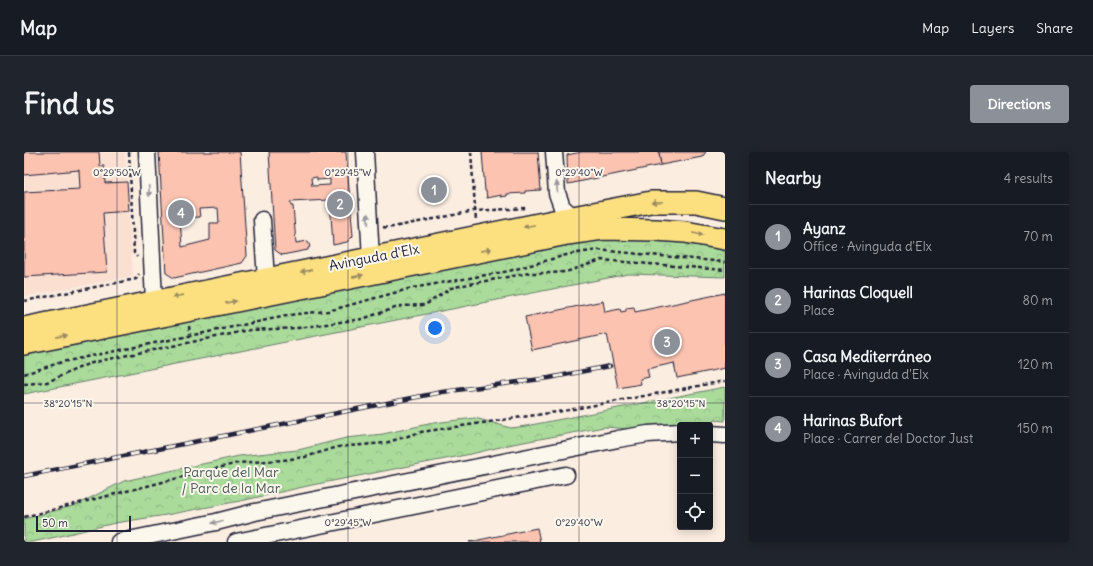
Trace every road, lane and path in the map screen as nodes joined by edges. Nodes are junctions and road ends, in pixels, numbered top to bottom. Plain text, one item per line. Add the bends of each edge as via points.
1 (129, 152) edge
2 (147, 152) edge
3 (365, 152) edge
4 (471, 152) edge
5 (554, 152) edge
6 (725, 193) edge
7 (696, 202) junction
8 (532, 208) dead end
9 (725, 208) edge
10 (474, 211) junction
11 (573, 217) junction
12 (262, 220) dead end
13 (476, 224) dead end
14 (368, 226) junction
15 (725, 239) edge
16 (371, 258) junction
17 (141, 262) dead end
18 (725, 262) edge
19 (725, 270) edge
20 (140, 272) dead end
21 (266, 279) junction
22 (24, 301) edge
23 (154, 301) junction
24 (24, 328) edge
25 (191, 338) dead end
26 (192, 342) junction
27 (24, 344) edge
28 (24, 374) edge
29 (725, 381) edge
30 (24, 384) edge
31 (677, 432) edge
32 (566, 475) dead end
33 (24, 517) edge
34 (278, 538) edge
35 (119, 542) edge
36 (236, 542) edge

1 - 17 path via 134,253
2 -> 23 street
14 -> 3 street
4 - 10 path
11 -> 5 street via 562,207 557,193
6 - 7 main road
7 - 9 main road, Avinguda d'Elx
7 -> 11 main road, Avinguda d'Elx via 652,202
8 - 10 path
10 - 13 path
10 - 14 path via 388,228
11 -> 16 main road, Avinguda d'Elx
12 - 21 street
14 - 16 street
27 -> 15 main road, Avinguda d'Elx via 567,234 603,229 656,230
16 -> 21 main road, Avinguda d'Elx
18 - 28 path via 598,250 570,254 509,271 412,288 328,311 296,314 62,362
19 - 26 path via 601,260 566,272 529,273 451,288 425,305 401,306 362,320 298,328 250,330
20 - 22 path via 136,279
21 -> 23 main road, Avinguda d'Elx
23 - 24 main road, Avinguda d'Elx
25 - 26 path
26 - 30 path via 104,360 88,364 47,382
29 - 33 path via 564,411 421,432 385,443 338,447 305,457 238,463
31 -> 35 street via 618,439
32 - 34 street
34 - 36 street

